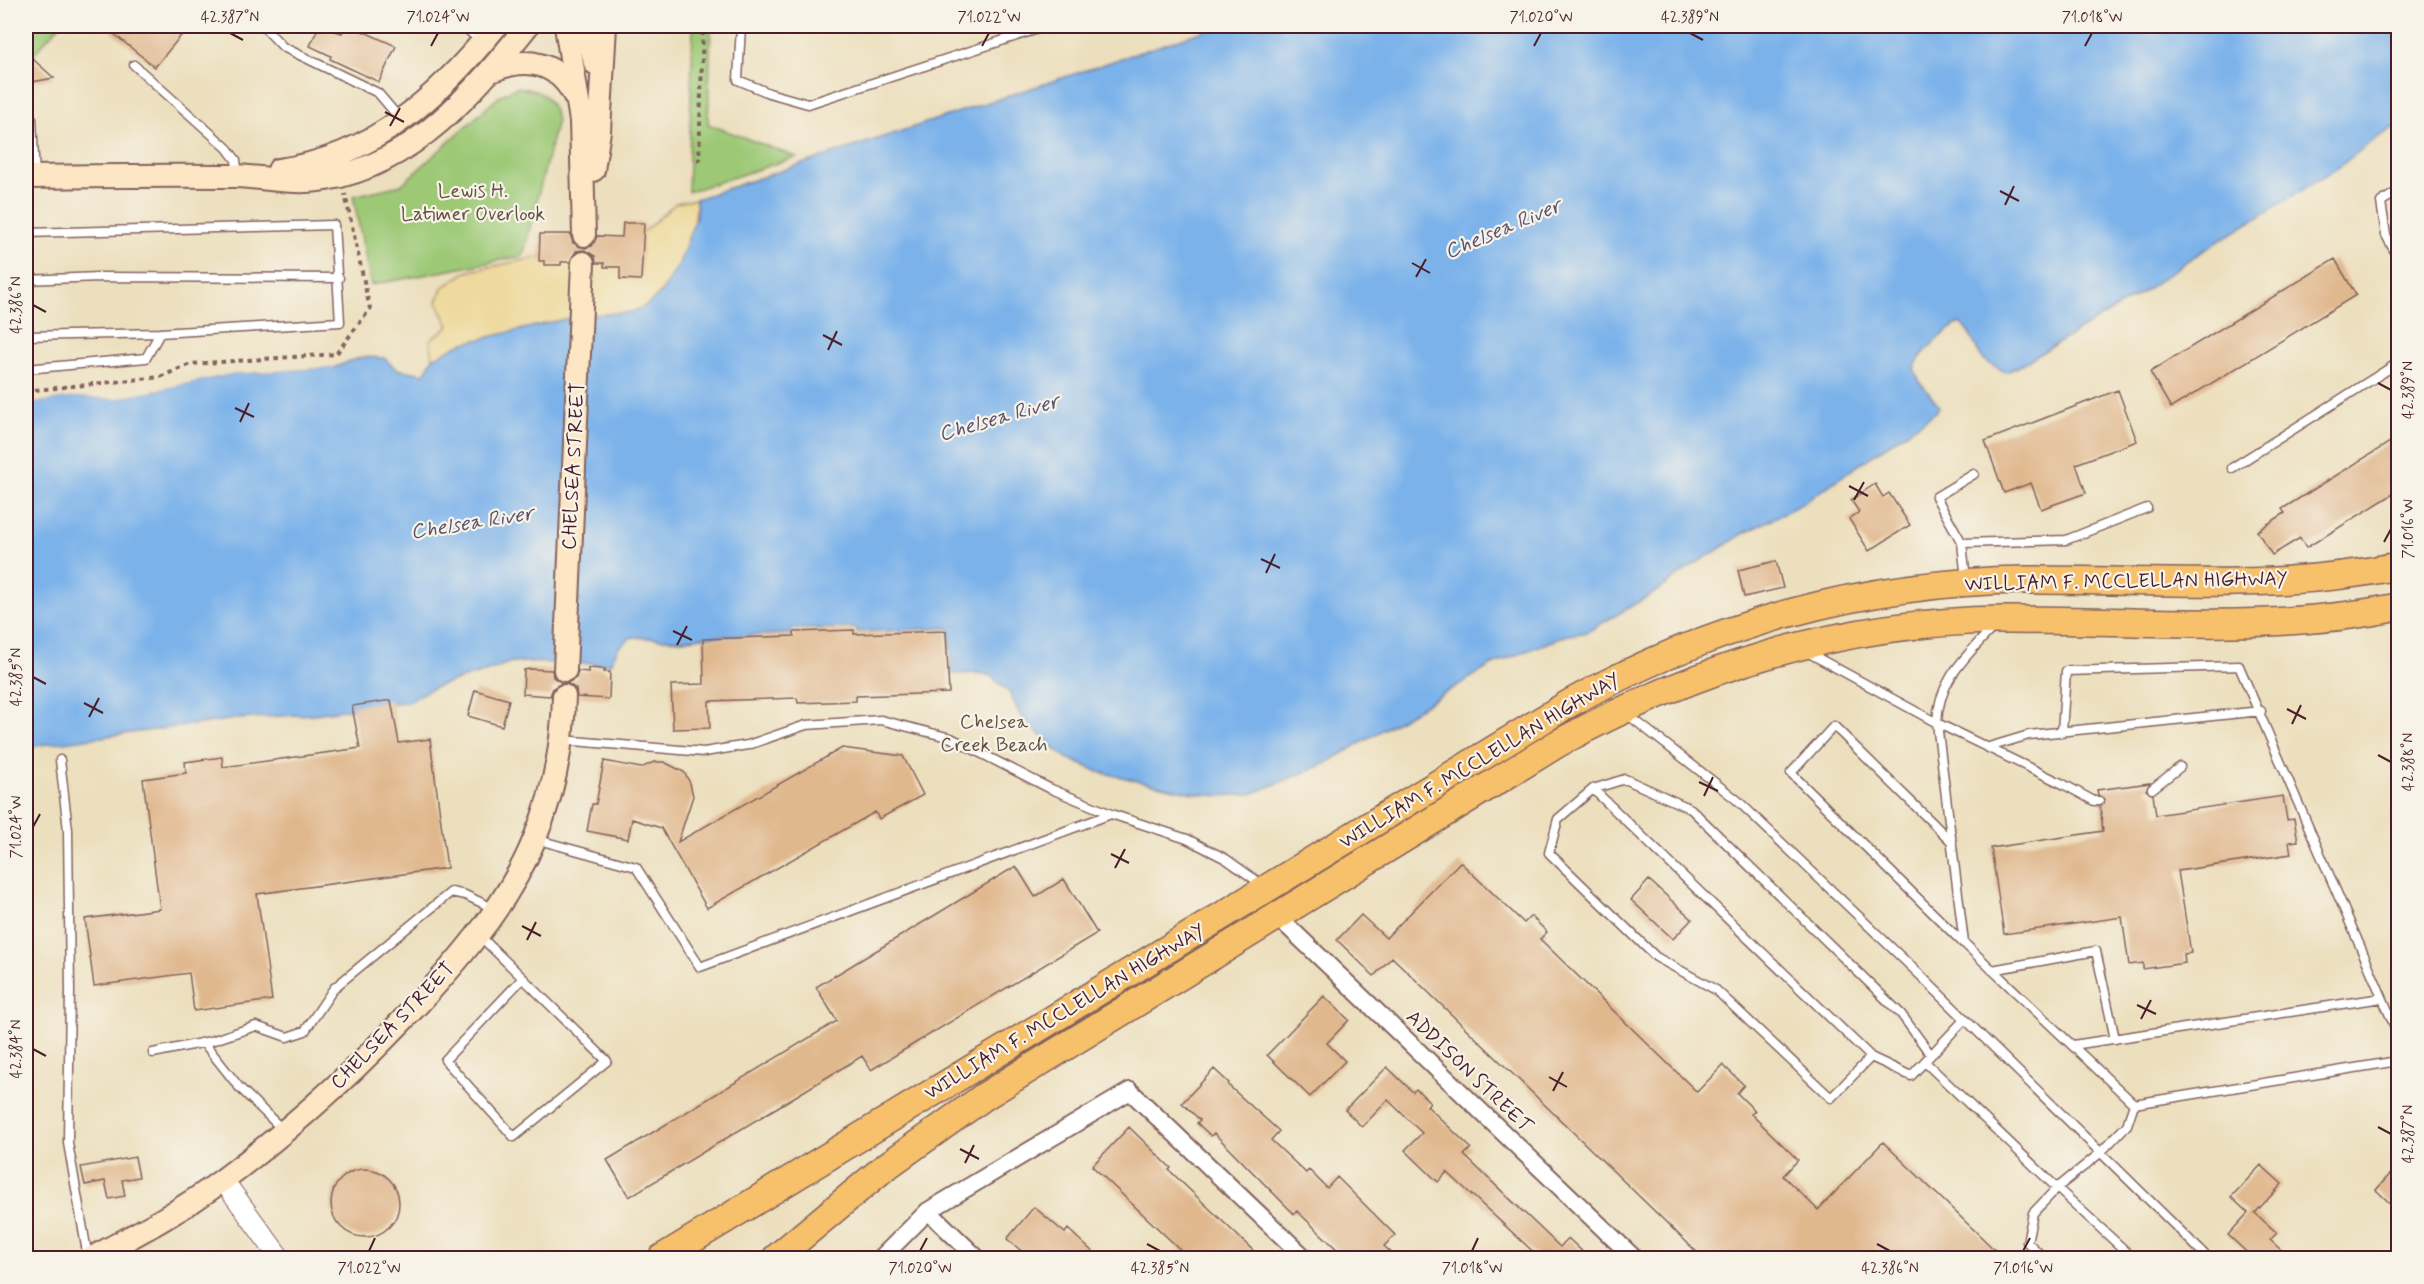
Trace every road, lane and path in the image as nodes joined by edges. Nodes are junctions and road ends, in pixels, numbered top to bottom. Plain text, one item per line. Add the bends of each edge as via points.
1 (262, 26) edge
2 (463, 26) edge
3 (527, 26) edge
4 (566, 26) edge
5 (587, 26) edge
6 (605, 26) edge
7 (703, 26) edge
8 (741, 26) edge
9 (1047, 26) edge
10 (489, 34) edge
11 (134, 65) dead end
12 (489, 72) junction
13 (578, 101) junction
14 (601, 112) junction
15 (26, 118) edge
16 (401, 121) junction
17 (699, 162) dead end
18 (238, 176) junction
19 (30, 177) edge
20 (2398, 191) edge
21 (26, 233) edge
22 (2398, 258) edge
23 (583, 263) dead end
24 (339, 278) junction
25 (26, 280) edge
26 (160, 333) junction
27 (26, 336) edge
28 (2398, 363) edge
29 (26, 369) edge
30 (2232, 468) dead end
31 (1974, 474) dead end
32 (2147, 508) dead end
33 (1962, 543) junction
34 (2398, 566) edge
35 (1966, 583) junction
36 (2398, 607) edge
37 (2000, 620) junction
38 (1796, 646) junction
39 (565, 670) dead end
40 (564, 696) dead end
41 (1622, 710) junction
42 (2261, 711) junction
43 (1937, 723) junction
44 (562, 730) junction
45 (2062, 733) junction
46 (1989, 747) junction
47 (60, 760) dead end
48 (2180, 767) dead end
49 (1593, 789) junction
50 (2152, 789) dead end
51 (2099, 801) dead end
52 (1111, 814) junction
53 (535, 839) junction
54 (1952, 842) junction
55 (1267, 888) junction
56 (496, 909) junction
57 (1276, 915) junction
58 (478, 933) junction
59 (1964, 943) junction
60 (1992, 970) junction
61 (523, 978) junction
62 (2382, 998) junction
63 (1964, 1020) junction
64 (2398, 1034) edge
65 (2115, 1039) junction
66 (204, 1043) junction
67 (2073, 1045) junction
68 (153, 1053) dead end
69 (1871, 1057) junction
70 (1928, 1058) junction
71 (2398, 1061) edge
72 (2134, 1104) junction
73 (284, 1131) junction
74 (2099, 1154) junction
75 (223, 1180) junction
76 (2057, 1188) junction
77 (928, 1212) junction
78 (90, 1258) edge
79 (280, 1258) edge
80 (662, 1258) edge
81 (776, 1258) edge
82 (880, 1258) edge
83 (977, 1258) edge
84 (1305, 1258) edge
85 (1634, 1258) edge
86 (2044, 1258) edge
87 (2133, 1258) edge
88 (2208, 1258) edge

1 - 16 lane via 283,47 378,93
2 - 10 lane
3 - 12 main road
4 - 13 main road
5 - 14 main road
6 - 14 main road
7 - 17 path
8 - 9 lane via 738,80 808,104
10 - 16 main road via 447,82
11 - 18 lane via 232,153
12 - 13 main road via 511,63 540,64 567,83
12 - 18 main road via 430,130 404,149 365,168 310,181
13 - 14 main road via 584,224
15 - 19 lane via 32,119
16 - 18 main road via 356,147 308,166
18 - 19 main road
20 - 22 lane via 2381,202 2386,235
21 - 24 lane via 334,225
23 - 39 main road, CHELSEA STREET
24 - 25 lane
24 - 26 lane via 340,322
26 - 27 lane
26 - 29 lane via 146,358
28 - 30 lane
31 - 33 lane via 1936,497
32 - 33 lane via 2066,540
33 - 35 lane
34 - 35 highway, WILLIAM F. MCCLELLAN HIGHWAY via 2328,578 2256,583
35 - 55 highway, WILLIAM F. MCCLELLAN HIGHWAY via 1894,591 1796,610 1651,662 1570,704
36 - 37 highway, WILLIAM F. MCCLELLAN HIGHWAY via 2257,624
37 - 38 highway, WILLIAM F. MCCLELLAN HIGHWAY via 1900,628
37 - 43 lane via 1949,677 1937,706
38 - 41 highway, WILLIAM F. MCCLELLAN HIGHWAY via 1702,675
38 - 43 lane
40 - 44 main road, CHELSEA STREET
41 - 57 highway, WILLIAM F. MCCLELLAN HIGHWAY via 1527,762
41 - 63 lane via 1737,800
42 - 45 lane
42 - 45 lane via 2239,666 2066,671
42 - 62 lane
43 - 46 lane
43 - 54 lane
44 - 52 lane via 704,752 748,745 806,725 881,720 951,738 1049,788
44 - 53 main road, CHELSEA STREET via 552,790
45 - 46 lane via 2029,735
46 - 51 lane
47 - 78 lane via 68,830 68,1143
48 - 50 lane
49 - 69 lane
49 - 69 lane via 1558,819 1549,853 1656,957 1716,990 1831,1098
49 - 70 lane via 1625,779 1691,810 1901,1014
52 - 53 lane via 700,967 636,867
52 - 55 lane via 1187,838
53 - 56 main road, CHELSEA STREET
54 - 59 lane
54 - 59 lane via 1834,726 1791,773
55 - 80 highway, WILLIAM F. MCCLELLAN HIGHWAY
56 - 58 main road, CHELSEA STREET
56 - 66 lane via 451,892 334,988 305,1031 287,1037 256,1026
57 - 81 highway, WILLIAM F. MCCLELLAN HIGHWAY via 963,1110 884,1168
57 - 85 street, ADDISON STREET
58 - 61 lane
58 - 73 main road, CHELSEA STREET via 402,1021
59 - 60 lane
60 - 65 lane via 2096,951
60 - 67 lane
61 - 61 lane via 607,1060 514,1137 445,1060
62 - 64 lane
62 - 65 lane
63 - 70 lane
63 - 74 lane
65 - 67 lane
66 - 68 lane
66 - 73 lane via 239,1087
67 - 72 lane
69 - 70 lane via 1911,1076
70 - 76 lane
71 - 72 lane
72 - 74 lane via 2127,1125
73 - 75 main road, CHELSEA STREET
74 - 76 lane
74 - 88 lane
75 - 78 main road, CHELSEA STREET via 162,1220
75 - 79 street
76 - 86 lane via 2033,1213 2027,1242
76 - 87 lane
77 - 82 street
77 - 83 street
77 - 84 street via 1130,1091

